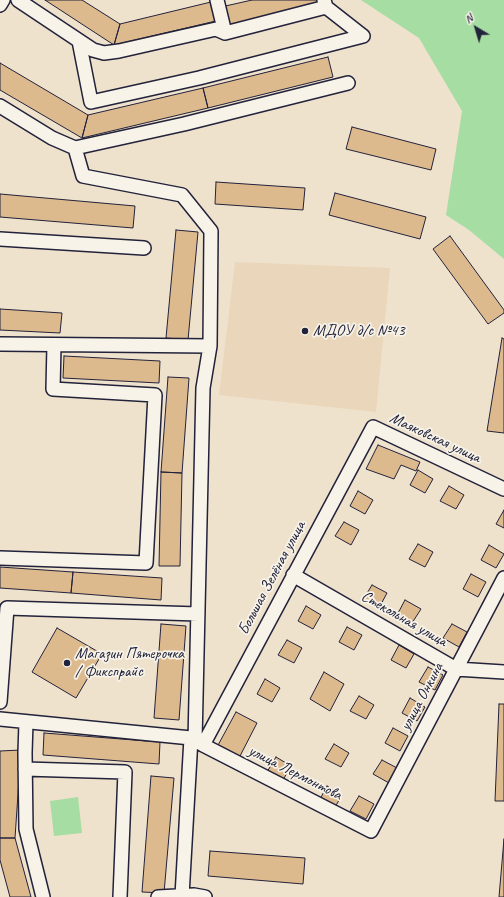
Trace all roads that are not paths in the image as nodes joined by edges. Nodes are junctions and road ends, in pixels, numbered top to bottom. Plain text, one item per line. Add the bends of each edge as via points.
1 (3, 0) edge
2 (18, 0) edge
3 (217, 0) edge
4 (325, 3) edge
5 (0, 5) edge
6 (225, 33) junction
7 (78, 41) junction
8 (348, 83) dead end
9 (0, 106) edge
10 (75, 148) junction
11 (0, 239) edge
12 (144, 248) dead end
13 (0, 344) edge
14 (54, 345) junction
15 (210, 346) junction
16 (372, 427) joint
17 (504, 489) edge
18 (0, 558) edge
19 (293, 575) junction
20 (504, 578) edge
21 (3, 607) edge
22 (198, 614) junction
23 (456, 669) junction
24 (504, 672) edge
25 (0, 702) edge
26 (0, 719) edge
27 (26, 722) junction
28 (196, 741) junction
29 (25, 769) junction
30 (371, 832) joint
31 (182, 896) edge
32 (43, 897) edge
33 (120, 897) edge
34 (158, 897) edge
35 (205, 897) edge

1 - 5 street
2 - 7 street
3 - 6 street
4 - 6 street
4 - 7 street via 363,36 200,78 90,102
6 - 7 street via 216,29 104,53
8 - 10 street
9 - 10 street via 52,138
10 - 15 street via 83,176 182,195 211,231
11 - 12 street
13 - 14 street
14 - 15 street
14 - 18 street via 53,389 155,395 146,563
15 - 22 street via 203,388
16 - 17 street, Маяковская улица
16 - 19 street, Большая Зелёная улица
19 - 23 street, Стекольная улица
19 - 28 street, Большая Зелёная улица
20 - 23 street, улица Онкина
21 - 22 street
21 - 25 street
22 - 28 street
23 - 24 street, Стекольная улица
23 - 30 street, улица Онкина
26 - 27 street
27 - 28 street
27 - 29 street
28 - 30 street, улица Лермонтова
28 - 31 street
29 - 32 street via 26,829
29 - 33 street via 125,772
31 - 34 street
31 - 35 street

